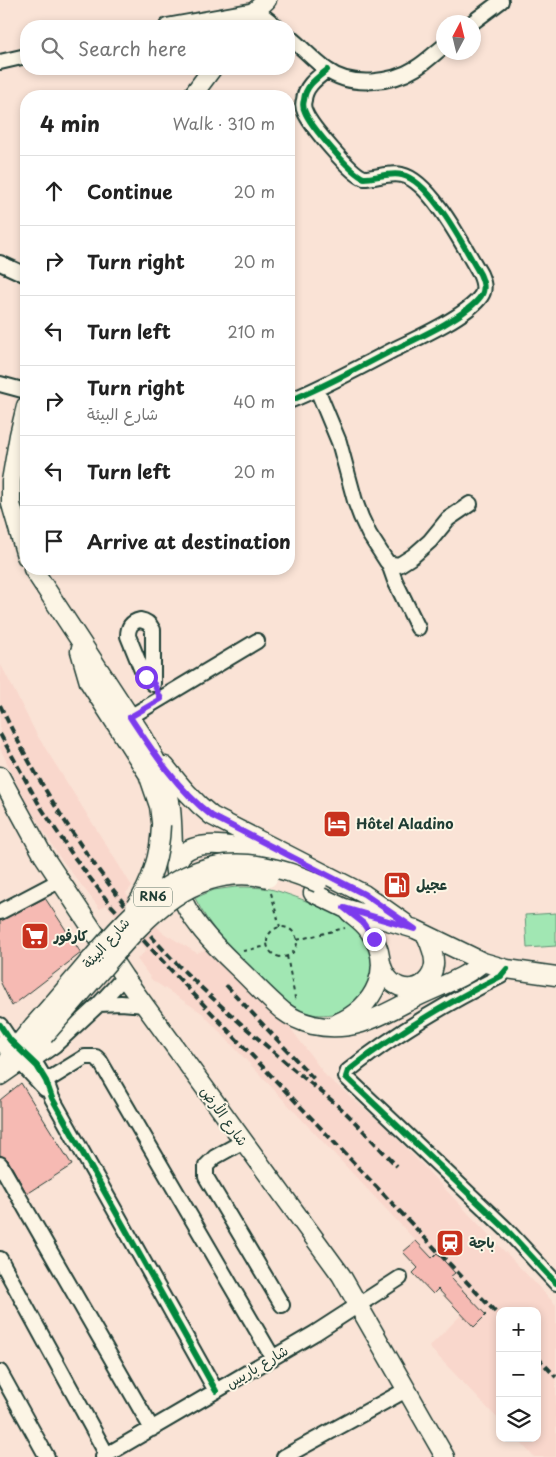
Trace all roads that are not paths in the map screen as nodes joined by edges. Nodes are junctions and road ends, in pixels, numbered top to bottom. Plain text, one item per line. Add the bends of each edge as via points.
1 (501, 1) edge
2 (261, 5) edge
3 (481, 16) edge
4 (194, 20) edge
5 (249, 20) edge
6 (272, 20) edge
7 (295, 42) edge
8 (436, 52) edge
9 (20, 57) edge
10 (0, 62) edge
11 (327, 70) junction
12 (208, 75) edge
13 (196, 90) edge
14 (0, 263) edge
15 (20, 272) edge
16 (0, 384) edge
17 (20, 389) edge
18 (317, 389) junction
19 (295, 398) edge
20 (20, 431) edge
21 (470, 504) dead end
22 (20, 537) edge
23 (389, 564) junction
24 (37, 575) edge
25 (418, 628) dead end
26 (75, 634) junction
27 (257, 641) dead end
28 (154, 684) dead end
29 (161, 699) junction
30 (130, 717) junction
31 (144, 738) junction
32 (2, 785) edge
33 (175, 871) junction
34 (59, 881) junction
35 (315, 882) junction
36 (344, 908) junction
37 (0, 912) edge
38 (127, 919) junction
39 (415, 929) junction
40 (380, 957) junction
41 (483, 962) junction
42 (507, 969) junction
43 (556, 976) edge
44 (124, 977) junction
45 (418, 991) junction
46 (99, 1004) junction
47 (145, 1005) junction
48 (423, 1018) junction
49 (0, 1025) edge
50 (317, 1026) junction
51 (39, 1031) junction
52 (19, 1055) edge
53 (0, 1075) edge
54 (46, 1081) junction
55 (52, 1098) junction
56 (242, 1142) junction
57 (0, 1164) edge
58 (0, 1259) edge
59 (400, 1278) dead end
60 (556, 1283) edge
61 (282, 1305) dead end
62 (358, 1306) junction
63 (273, 1358) junction
64 (0, 1372) edge
65 (406, 1390) junction
66 (216, 1391) junction
67 (152, 1429) junction
68 (105, 1456) edge
69 (47, 1457) edge
70 (284, 1457) edge
71 (445, 1457) edge

1 - 3 street
2 - 4 street
2 - 5 main road
2 - 6 street
7 - 11 street
8 - 11 street via 414,70 383,79 346,80
9 - 10 street
11 - 18 street via 310,85 304,99 304,110 312,124 359,176 404,175 428,192 480,274 484,288 479,299 456,317
12 - 13 main road
14 - 15 street
16 - 17 street
18 - 19 street
18 - 23 street via 338,442 361,517
20 - 22 main road via 11,481 11,504
21 - 23 street via 448,519 413,556 399,564
23 - 25 street
24 - 26 main road
26 - 30 main road
26 - 38 main road, bridge via 89,682 148,774 159,806 158,859 145,890
27 - 29 street
28 - 29 street
29 - 30 street
30 - 31 main road
31 - 33 main road via 167,787
31 - 35 main road via 198,805
32 - 34 main road, شارع الأرض
33 - 35 main road via 187,850 206,845 232,846 276,855
33 - 50 main road via 187,908 211,941 283,1011 299,1021
34 - 37 street
34 - 44 main road, شارع الأرض
35 - 36 main road, شارع البيئة / RN6
35 - 38 main road, شارع البيئة / RN6, bridge via 262,865 226,864 186,875 148,900
35 - 39 main road, شارع البيئة / RN6
35 - 51 main road, شارع البيئة / RN6, bridge via 229,877 191,886 142,924
36 - 39 main road, شارع البيئة / RN6
36 - 40 main road via 369,931
38 - 51 main road, شارع البيئة / RN6, bridge
39 - 41 main road, شارع البيئة / RN6
39 - 45 main road via 434,964 432,973
40 - 45 main road via 389,982
40 - 50 main road via 377,985 362,1009 337,1023
41 - 42 main road, شارع البيئة / RN6
41 - 45 main road via 467,974
42 - 43 main road, شارع البيئة / RN6
42 - 48 street via 501,976
44 - 46 street
44 - 47 main road, شارع الأرض
45 - 48 street
45 - 50 main road via 359,1025
46 - 47 street
46 - 52 street via 54,1046
47 - 56 main road, شارع الأرض
48 - 60 street via 368,1055 348,1071 346,1079 506,1229
49 - 52 street
51 - 52 main road, شارع البيئة / RN6
52 - 53 main road, شارع البيئة / RN6
52 - 54 street via 38,1066
52 - 55 street
54 - 55 street
54 - 63 street via 85,1057 96,1057 100,1061
55 - 66 street
56 - 61 street via 210,1161 206,1166 206,1177
56 - 62 main road, شارع الأرض via 341,1275
57 - 67 street
58 - 68 street
59 - 62 street, شارع باريس
62 - 63 street, شارع باريس
62 - 65 main road, شارع الأرض
63 - 66 street, شارع باريس
64 - 69 street
65 - 70 street
65 - 71 main road, شارع الأرض
66 - 67 street, شارع باريس
67 - 68 street, شارع باريس

